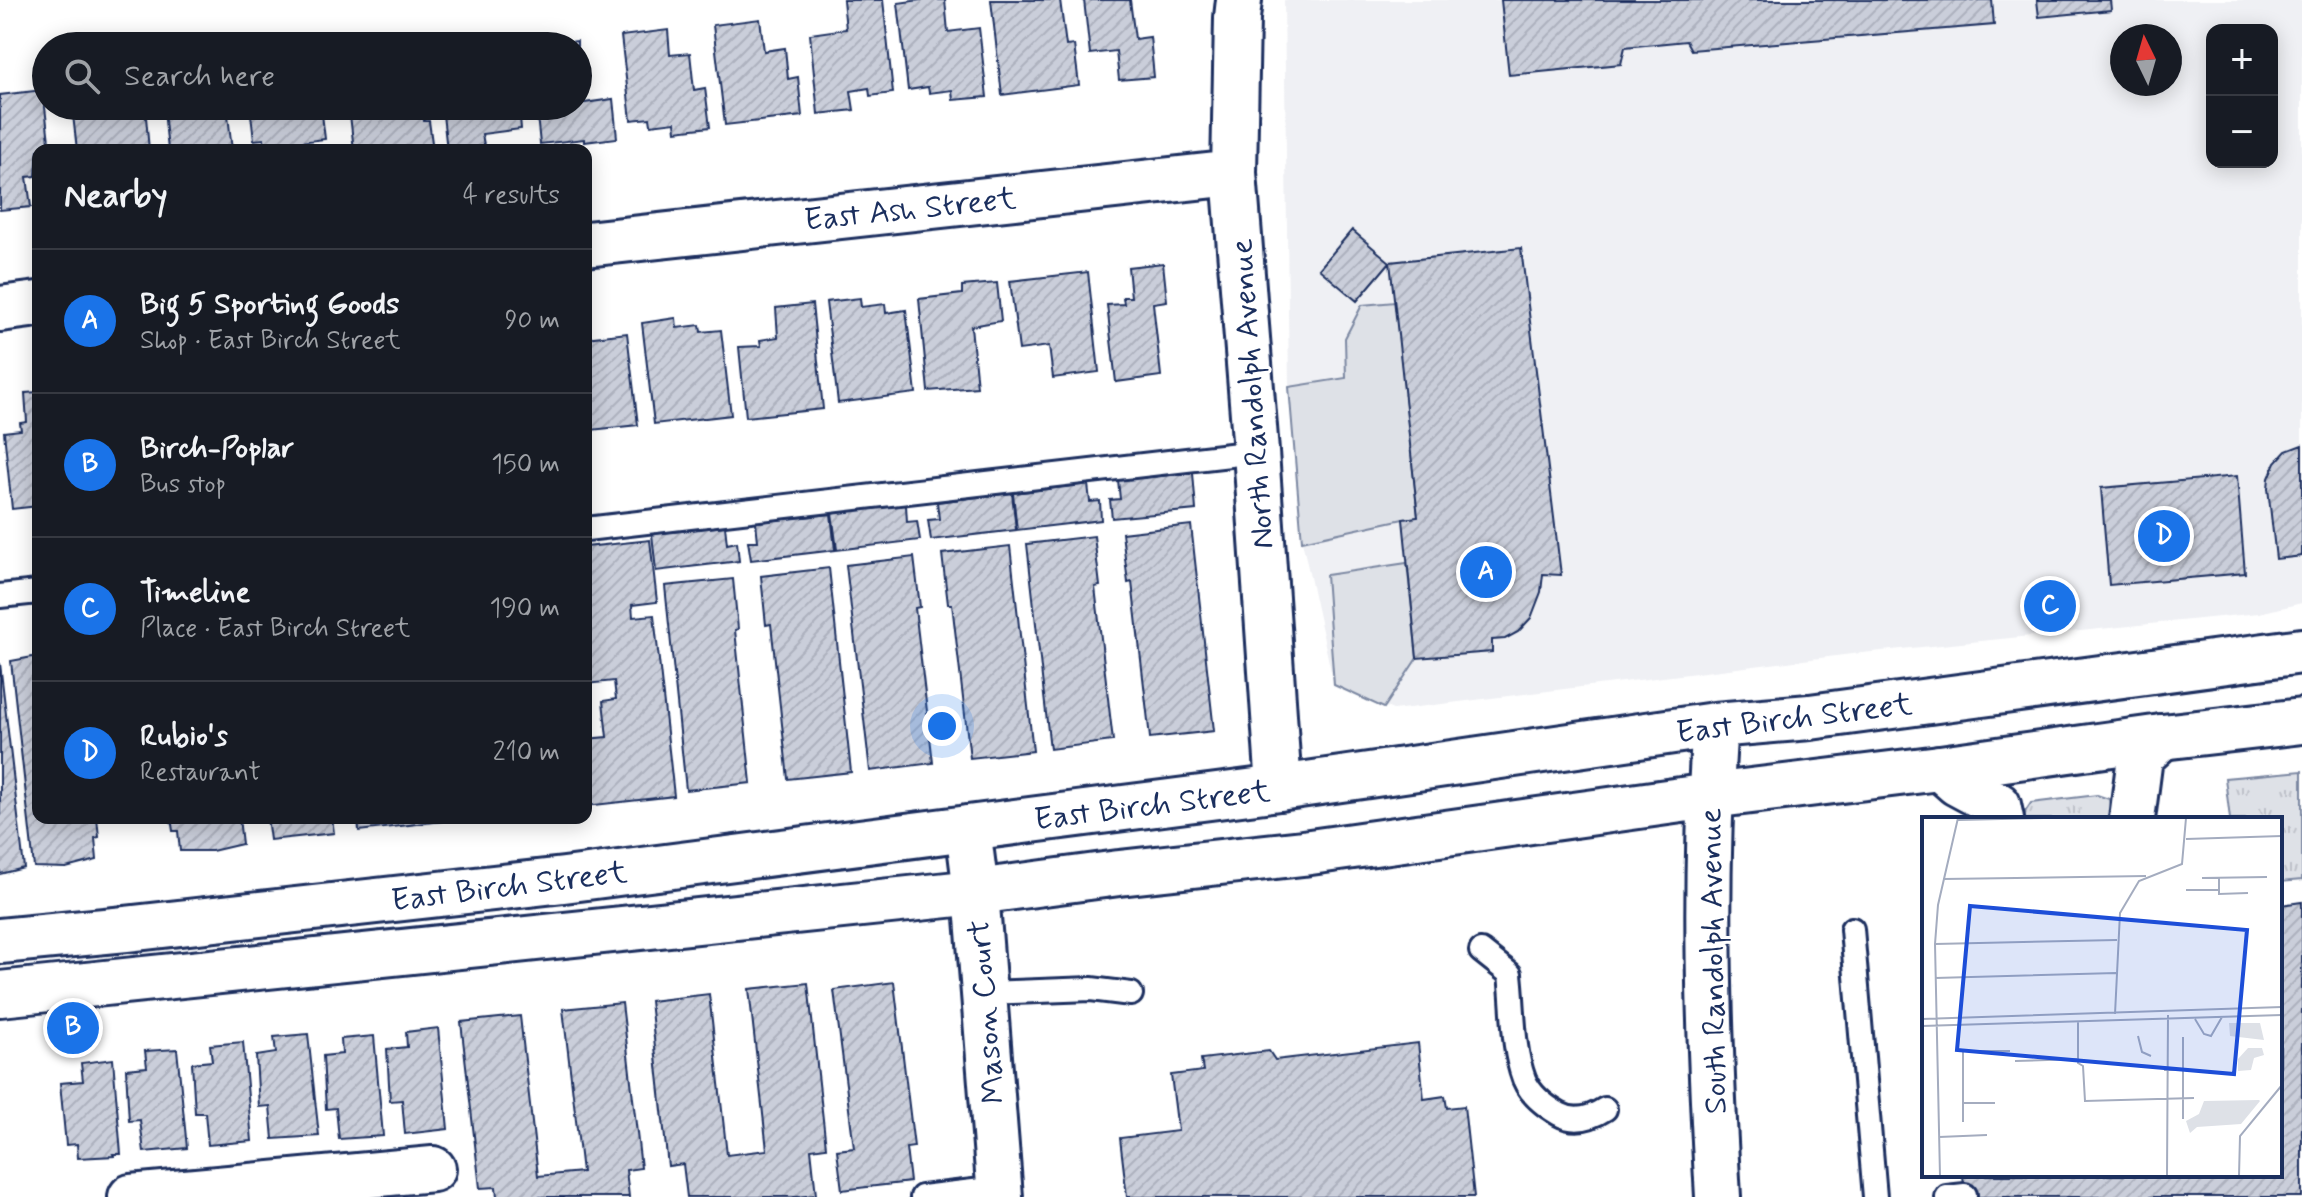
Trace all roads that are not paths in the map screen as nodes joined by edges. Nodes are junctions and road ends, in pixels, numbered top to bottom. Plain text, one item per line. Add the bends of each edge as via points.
1 (1239, 0) edge
2 (1234, 173) junction
3 (592, 243) edge
4 (32, 305) edge
5 (0, 309) edge
6 (1256, 452) junction
7 (592, 528) edge
8 (32, 593) edge
9 (0, 596) edge
10 (2302, 651) edge
11 (2302, 721) edge
12 (1715, 725) junction
13 (2162, 737) junction
14 (1940, 768) junction
15 (1279, 788) junction
16 (1710, 796) junction
17 (2001, 817) edge
18 (2132, 817) edge
19 (968, 828) junction
20 (976, 892) junction
21 (1852, 929) dead end
22 (0, 941) edge
23 (1481, 951) dead end
24 (984, 993) junction
25 (0, 994) edge
26 (1131, 994) dead end
27 (1605, 1109) dead end
28 (433, 1169) dead end
29 (1000, 1192) edge
30 (131, 1197) edge
31 (922, 1197) edge
32 (1718, 1197) edge
33 (1875, 1197) edge

1 - 2 street, North Randolph Avenue
2 - 3 street, East Ash Street
2 - 6 street, North Randolph Avenue
4 - 5 street
6 - 7 lane
6 - 15 street, North Randolph Avenue
8 - 9 lane
10 - 12 street, East Birch Street
11 - 13 street, East Birch Street
12 - 15 street, East Birch Street
12 - 16 street, South Randolph Avenue
13 - 14 street, East Birch Street
13 - 18 street via 2140,757
14 - 16 street, East Birch Street
14 - 17 street via 1998,805
15 - 19 street, East Birch Street
16 - 20 street, East Birch Street
16 - 32 street, South Randolph Avenue via 1708,900
19 - 20 street, Mason Court
19 - 22 street, East Birch Street via 564,880
20 - 24 street, Mason Court
20 - 25 street, East Birch Street
21 - 33 lane
23 - 27 lane via 1510,974 1525,1081 1544,1105 1565,1117 1591,1118
24 - 26 lane via 1091,989
24 - 29 street, Mason Court
28 - 30 street
29 - 31 lane

